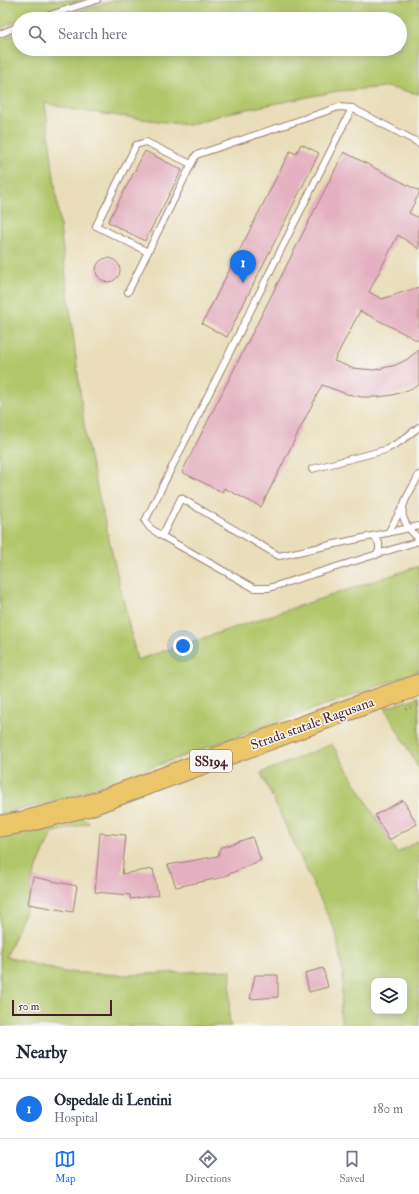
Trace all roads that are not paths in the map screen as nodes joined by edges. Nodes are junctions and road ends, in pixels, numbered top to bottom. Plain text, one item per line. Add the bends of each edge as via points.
1 (97, 0) edge
2 (59, 12) edge
3 (12, 29) edge
4 (0, 34) edge
5 (352, 108) junction
6 (419, 143) edge
7 (191, 164) junction
8 (148, 252) junction
9 (128, 292) dead end
10 (419, 427) edge
11 (312, 469) dead end
12 (419, 475) edge
13 (402, 508) junction
14 (419, 526) edge
15 (408, 529) junction
16 (388, 533) junction
17 (162, 536) junction
18 (373, 536) junction
19 (419, 540) edge
20 (376, 554) junction
21 (419, 685) edge
22 (0, 826) edge

1 - 2 lane
3 - 4 lane
5 - 6 lane
5 - 7 lane via 339,107 196,155
5 - 17 lane via 145,521
7 - 8 lane
7 - 8 lane via 146,142 136,146 96,226
8 - 9 lane
10 - 11 lane via 385,450
12 - 13 lane
13 - 15 lane
13 - 16 lane
14 - 15 lane
15 - 16 lane
15 - 19 lane
16 - 18 lane
17 - 18 lane via 181,498 279,556
17 - 20 lane via 254,588 269,588
18 - 20 lane via 379,543
19 - 20 lane
21 - 22 main road, Strada statale Ragusana / SS194 via 90,805

